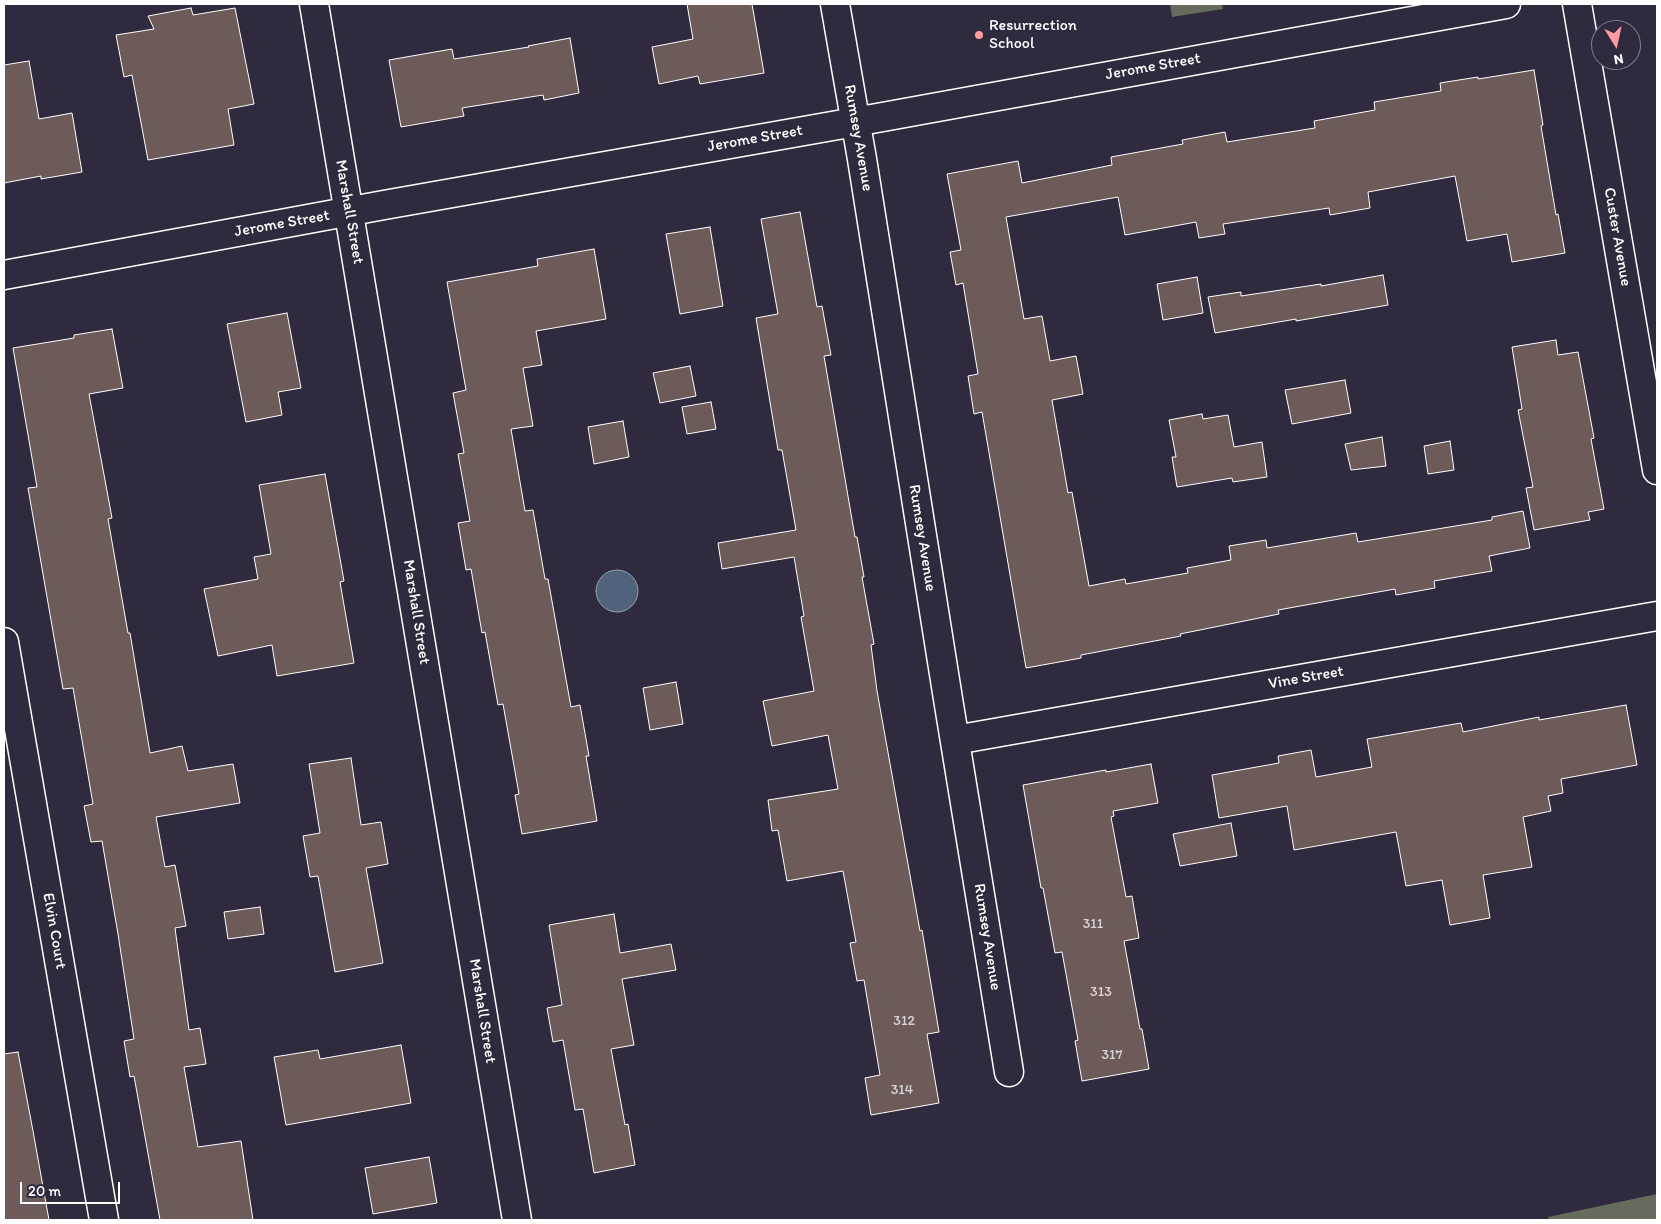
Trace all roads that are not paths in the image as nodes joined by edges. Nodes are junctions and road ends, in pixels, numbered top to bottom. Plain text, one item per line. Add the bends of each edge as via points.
1 (314, 4) edge
2 (835, 4) edge
3 (1506, 4) edge
4 (1577, 4) edge
5 (855, 122) junction
6 (348, 212) junction
7 (4, 275) edge
8 (1657, 470) edge
9 (1657, 616) edge
10 (4, 642) edge
11 (955, 740) junction
12 (1009, 1072) dead end
13 (104, 1220) edge
14 (517, 1220) edge

1 - 6 street, Marshall Street
2 - 5 street, Rumsey Avenue
3 - 5 street, Jerome Street
4 - 8 street, Custer Avenue
5 - 6 street, Jerome Street
5 - 11 street, Rumsey Avenue
6 - 7 street, Jerome Street
6 - 14 street, Marshall Street
9 - 11 street, Vine Street
10 - 13 street, Elvin Court
11 - 12 street, Rumsey Avenue

